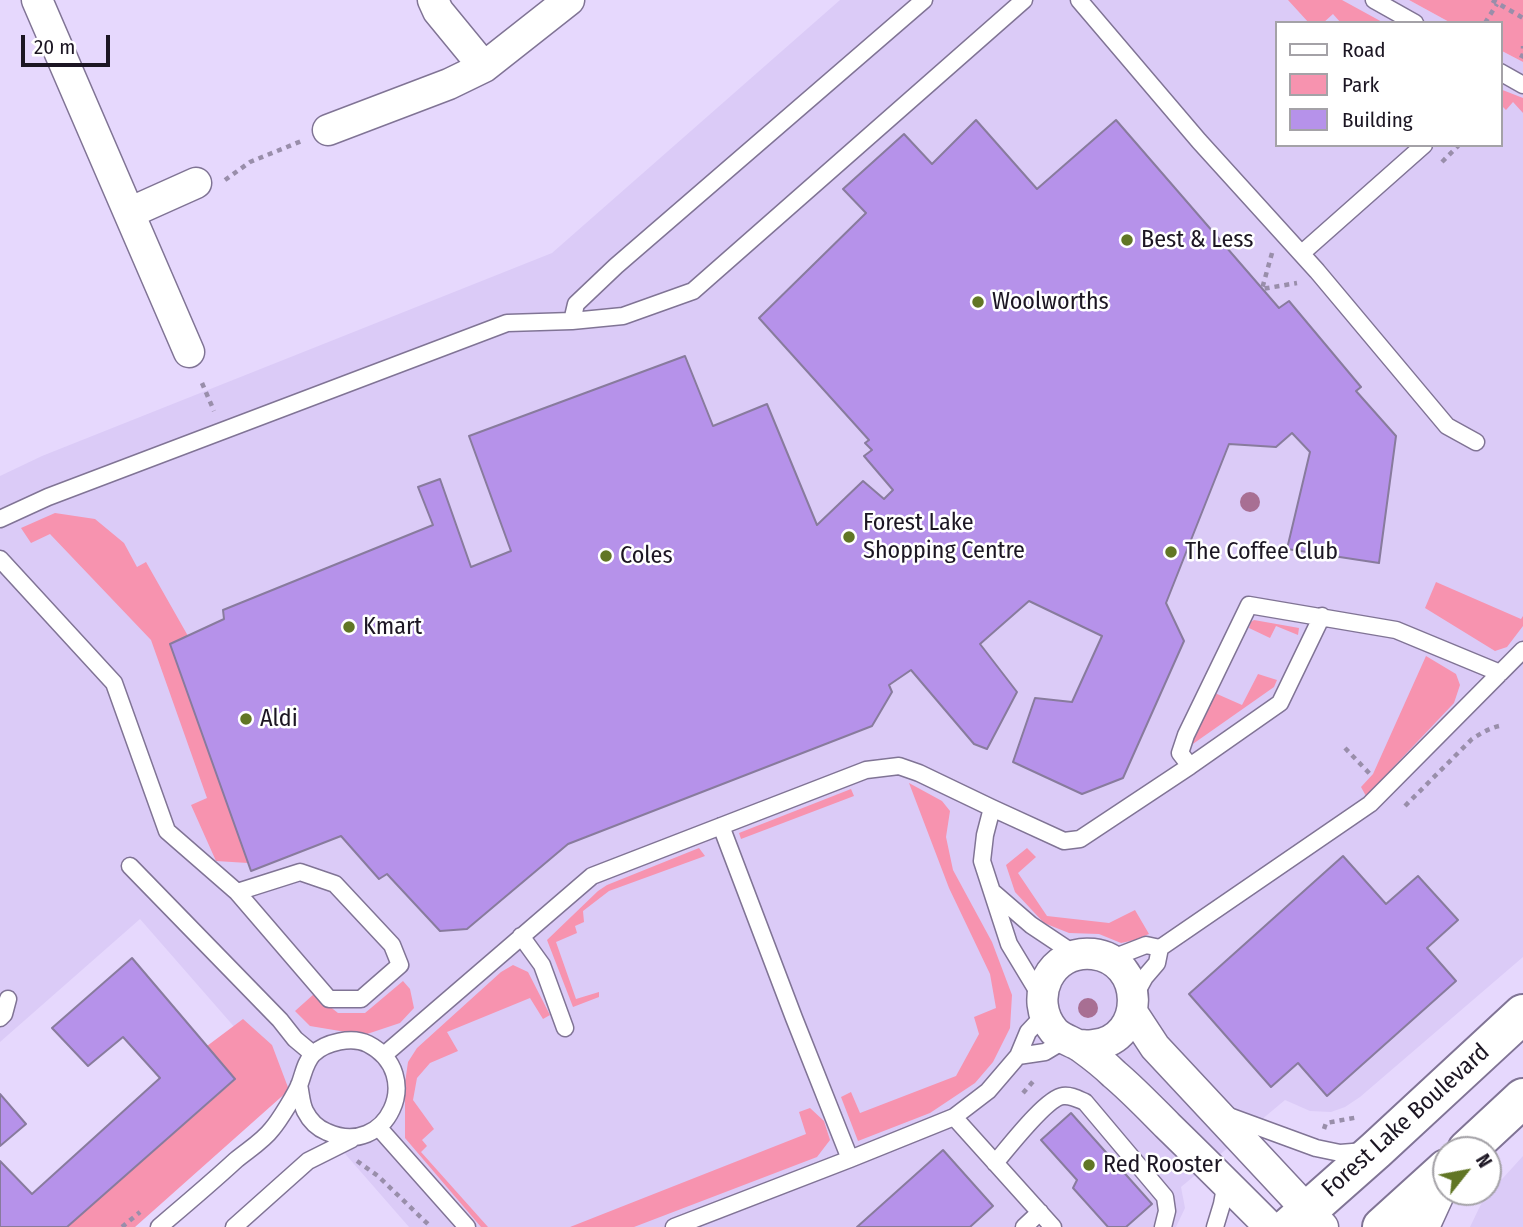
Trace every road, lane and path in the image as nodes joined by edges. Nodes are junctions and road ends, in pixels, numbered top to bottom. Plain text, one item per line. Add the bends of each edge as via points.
1 (37, 0) edge
2 (433, 0) edge
3 (569, 0) edge
4 (924, 0) edge
5 (1024, 0) edge
6 (1079, 0) edge
7 (1374, 0) edge
8 (1494, 2) edge
9 (1523, 18) edge
10 (1411, 21) edge
11 (1486, 21) edge
12 (1523, 46) edge
13 (1519, 62) dead end
14 (484, 67) junction
15 (1502, 73) edge
16 (1523, 85) edge
17 (328, 130) joint
18 (1422, 147) edge
19 (1457, 147) edge
20 (1438, 166) dead end
21 (209, 183) joint
22 (129, 213) junction
23 (1273, 247) dead end
24 (1302, 253) junction
25 (1305, 282) dead end
26 (572, 321) junction
27 (190, 352) dead end
28 (202, 383) dead end
29 (223, 431) junction
30 (1476, 442) dead end
31 (0, 519) edge
32 (0, 559) edge
33 (1322, 617) junction
34 (1523, 650) edge
35 (1500, 673) junction
36 (1504, 725) dead end
37 (1345, 748) dead end
38 (1190, 766) junction
39 (1375, 780) dead end
40 (1405, 806) dead end
41 (992, 808) junction
42 (721, 826) junction
43 (130, 866) dead end
44 (237, 892) junction
45 (992, 892) junction
46 (522, 936) junction
47 (1160, 948) junction
48 (1076, 955) junction
49 (1110, 959) junction
50 (8, 999) dead end
51 (1133, 1004) junction
52 (1043, 1006) junction
53 (1523, 1014) edge
54 (0, 1018) edge
55 (565, 1028) dead end
56 (1072, 1042) junction
57 (313, 1054) junction
58 (384, 1055) junction
59 (1018, 1056) junction
60 (299, 1085) junction
61 (1523, 1098) edge
62 (1214, 1110) junction
63 (954, 1117) junction
64 (379, 1128) junction
65 (1482, 1136) edge
66 (354, 1138) junction
67 (1376, 1150) junction
68 (850, 1159) junction
69 (995, 1163) junction
70 (1226, 1182) junction
71 (1432, 1182) edge
72 (1434, 1206) edge
73 (143, 1209) dead end
74 (1040, 1213) junction
75 (1307, 1221) edge
76 (122, 1227) edge
77 (159, 1227) edge
78 (234, 1227) edge
79 (467, 1227) edge
80 (674, 1227) edge
81 (1024, 1227) edge
82 (1053, 1227) edge
83 (1163, 1227) edge
84 (1215, 1227) edge
85 (1270, 1227) edge
86 (1382, 1227) edge
87 (1424, 1227) edge

1 - 22 street
2 - 14 street
3 - 14 street
4 - 26 lane via 606,275 576,303
5 - 26 lane via 693,291 623,316
6 - 24 lane
7 - 10 lane
8 - 9 path
8 - 11 path
12 - 13 path
14 - 17 street
15 - 16 lane
17 - 21 path
18 - 24 lane
19 - 20 path
21 - 22 street
22 - 27 street
23 - 25 path via 1262,289
24 - 30 lane via 1447,426
26 - 29 lane via 507,323
28 - 29 path
29 - 31 lane
32 - 44 lane via 114,683 167,831
33 - 35 lane via 1396,630
33 - 38 lane via 1280,703
33 - 38 lane via 1249,605 1186,735 1180,753
34 - 35 lane
35 - 47 lane via 1370,804
36 - 40 path via 1472,739
37 - 39 path
38 - 41 lane via 1072,841
41 - 42 lane via 900,766 866,770
41 - 45 lane via 982,862
42 - 46 lane via 592,876
42 - 68 lane
43 - 57 lane
44 - 44 lane via 300,872 335,884 392,944 400,965 361,999 329,999
45 - 48 lane
45 - 52 lane via 1009,944
46 - 55 lane via 542,965
46 - 58 lane
47 - 49 lane via 1146,945
47 - 51 lane via 1157,963
48 - 49 street
48 - 52 street via 1052,970 1045,982
49 - 51 street via 1130,982
50 - 54 lane
51 - 56 street via 1125,1028 1112,1039 1096,1045
51 - 62 street via 1155,1047
52 - 56 street via 1054,1031
52 - 59 lane
53 - 67 main road, Forest Lake Boulevard
56 - 59 lane
56 - 70 street via 1114,1074
57 - 58 lane via 327,1044 350,1040 367,1043
57 - 60 lane
58 - 64 lane via 397,1082 397,1099
59 - 63 lane via 988,1091
60 - 66 lane via 304,1110 314,1124 337,1137
60 - 77 lane via 272,1129
61 - 65 main road
62 - 67 lane via 1316,1148 1340,1153
62 - 75 street
63 - 68 lane
63 - 69 lane
64 - 66 lane
64 - 79 lane
66 - 78 lane via 309,1161
67 - 75 main road, Forest Lake Boulevard
68 - 80 lane
69 - 74 lane
69 - 83 lane via 1048,1103 1070,1096 1085,1102 1165,1197
70 - 84 lane
70 - 85 street
71 - 86 main road
72 - 87 street
73 - 76 path
74 - 81 lane
74 - 82 lane

